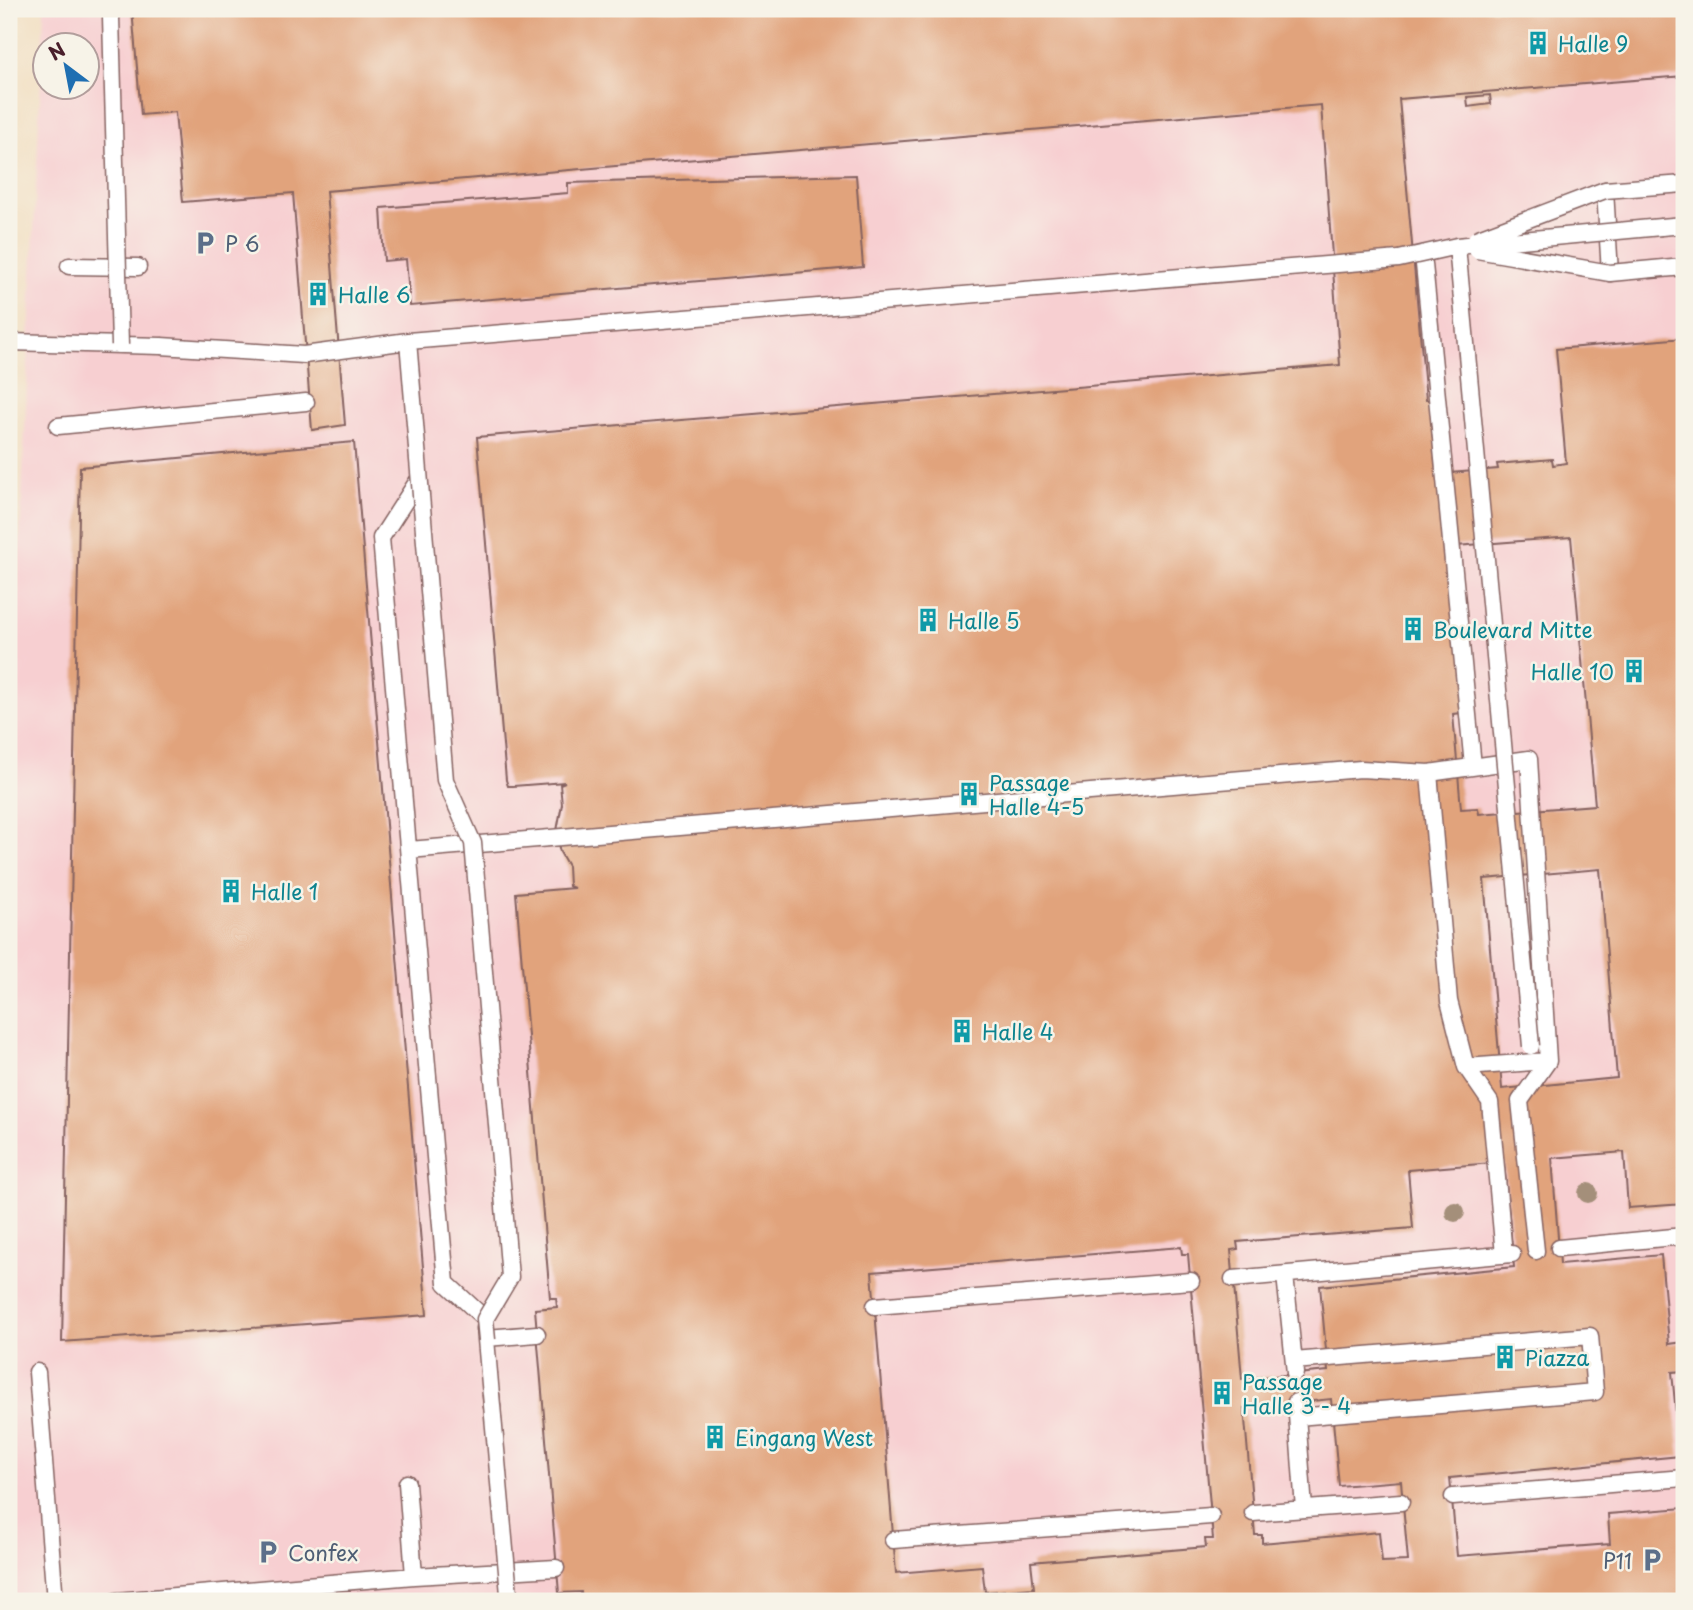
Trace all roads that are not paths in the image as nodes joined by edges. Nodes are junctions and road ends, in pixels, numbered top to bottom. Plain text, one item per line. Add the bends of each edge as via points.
1 (108, 13) edge
2 (1680, 185) edge
3 (1612, 190) junction
4 (1684, 225) edge
5 (1608, 232) junction
6 (1457, 246) junction
7 (1423, 254) junction
8 (1399, 259) junction
9 (1566, 265) junction
10 (69, 266) dead end
11 (138, 267) dead end
12 (1684, 267) edge
13 (1610, 273) junction
14 (1138, 280) junction
15 (408, 341) junction
16 (9, 342) edge
17 (120, 345) junction
18 (306, 402) dead end
19 (58, 426) dead end
20 (419, 479) junction
21 (1473, 766) junction
22 (444, 773) junction
23 (1429, 773) junction
24 (474, 843) junction
25 (408, 850) junction
26 (1531, 1046) dead end
27 (1548, 1060) junction
28 (1466, 1067) junction
29 (1684, 1236) edge
30 (1559, 1248) dead end
31 (1536, 1251) dead end
32 (1285, 1275) junction
33 (1233, 1279) dead end
34 (1191, 1281) dead end
35 (875, 1306) dead end
36 (484, 1318) junction
37 (537, 1334) dead end
38 (486, 1338) junction
39 (37, 1372) dead end
40 (1684, 1478) edge
41 (407, 1483) dead end
42 (1453, 1497) dead end
43 (1401, 1502) dead end
44 (1304, 1509) junction
45 (1253, 1513) dead end
46 (1211, 1516) dead end
47 (893, 1540) dead end
48 (556, 1568) dead end
49 (505, 1570) junction
50 (414, 1576) junction
51 (55, 1601) edge
52 (116, 1601) edge
53 (509, 1601) edge

1 - 17 lane, bridge
2 - 3 lane, bridge
3 - 5 lane
3 - 6 lane, bridge
4 - 5 lane, bridge
5 - 6 lane, bridge
5 - 13 lane
6 - 7 lane
6 - 8 lane, bridge
6 - 9 lane, bridge
6 - 26 lane, bridge
7 - 8 lane
7 - 21 lane
8 - 14 lane, bridge
9 - 12 lane via 1610,273
9 - 13 lane, bridge
10 - 11 lane
12 - 13 lane, bridge
14 - 15 lane, bridge
14 - 20 lane via 408,341
15 - 17 lane, bridge via 304,355
15 - 22 lane, bridge
16 - 17 lane
18 - 19 lane
20 - 22 lane
20 - 25 lane via 381,538
21 - 23 lane
21 - 27 lane via 1529,759
22 - 24 lane
22 - 53 lane, bridge via 473,843 510,1277 485,1319
23 - 24 lane via 1361,769
23 - 28 lane via 1449,1001
24 - 25 lane
24 - 36 lane via 509,1277
25 - 36 lane via 446,1283
27 - 28 lane
27 - 31 lane via 1520,1101
28 - 32 lane via 1490,1102 1508,1254
29 - 30 lane
32 - 33 lane
32 - 44 lane via 1294,1367 1590,1336 1595,1392 1296,1410
34 - 35 lane
36 - 38 lane
37 - 38 lane
38 - 49 lane
39 - 51 lane
40 - 42 lane
41 - 50 lane
43 - 44 lane
44 - 45 lane
46 - 47 lane
48 - 49 lane
49 - 50 lane
49 - 53 lane
50 - 52 lane

